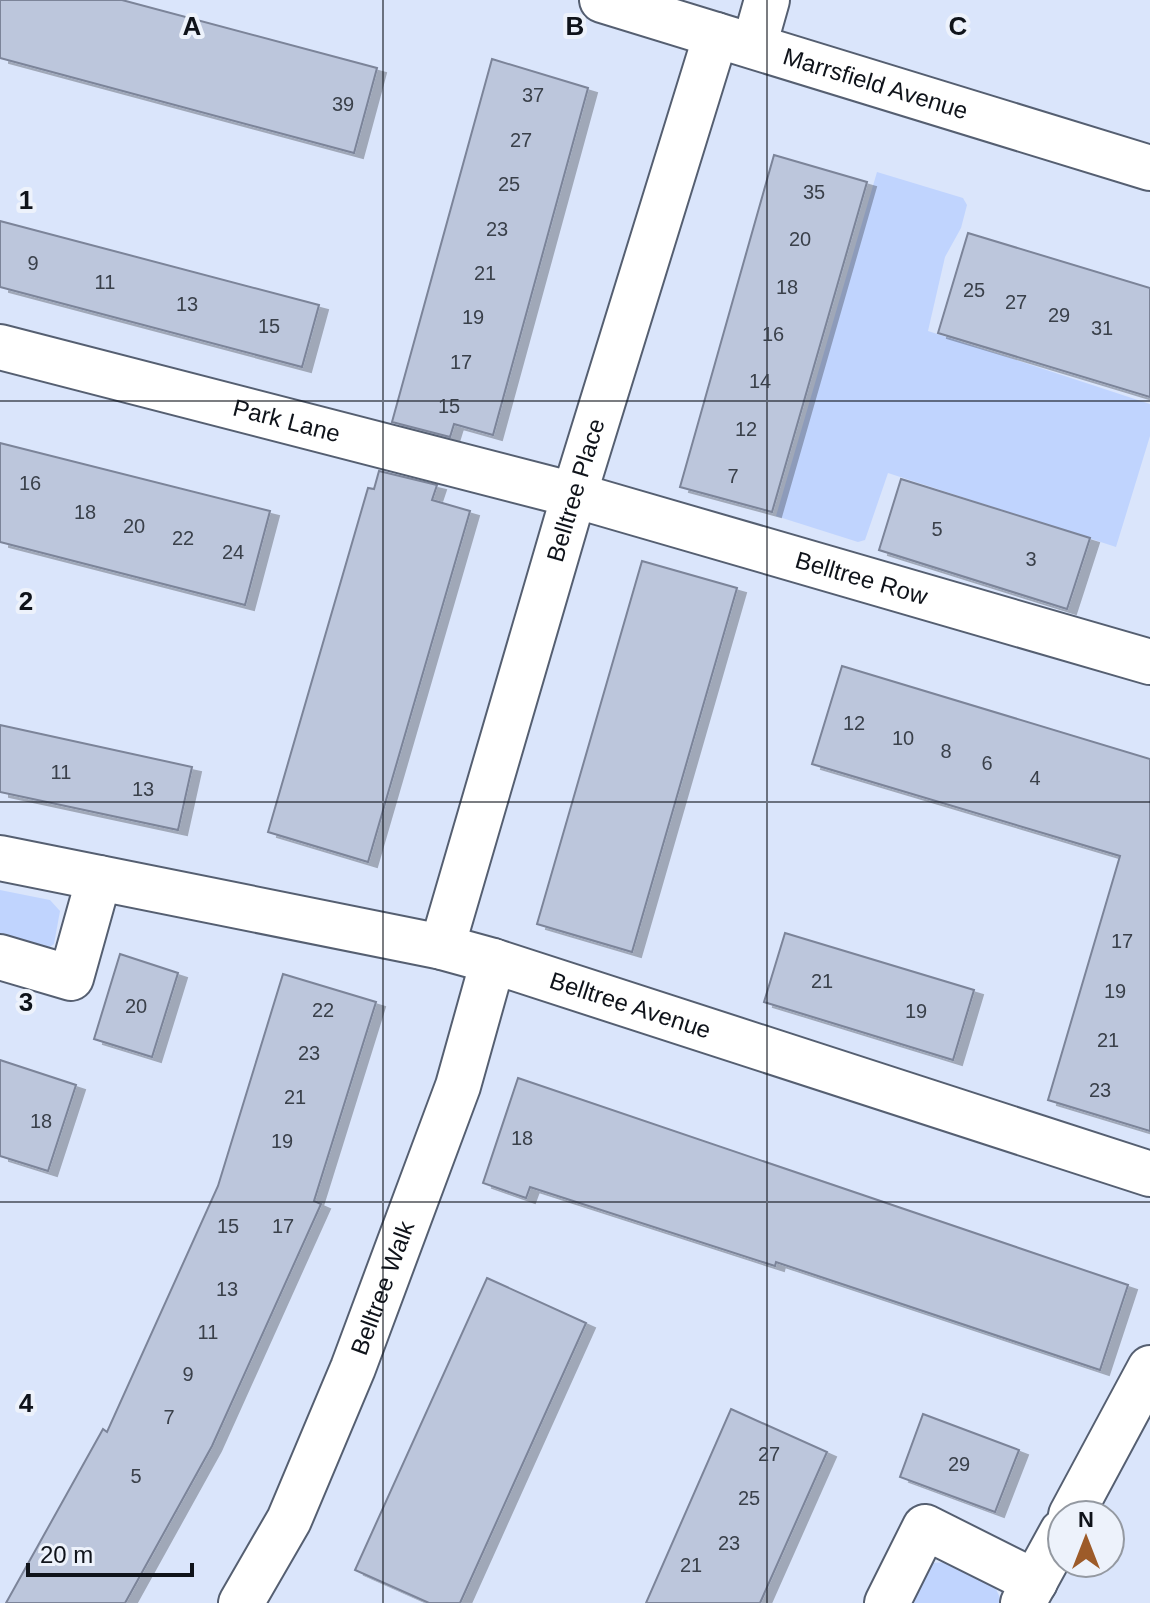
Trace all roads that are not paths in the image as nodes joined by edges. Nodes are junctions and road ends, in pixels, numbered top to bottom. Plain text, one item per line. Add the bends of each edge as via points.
1 (602, 0) edge
2 (767, 0) edge
3 (735, 40) junction
4 (1150, 168) edge
5 (0, 347) edge
6 (574, 495) junction
7 (1150, 662) edge
8 (0, 858) edge
9 (99, 878) junction
10 (442, 947) junction
11 (0, 957) edge
12 (493, 961) junction
13 (1150, 1174) edge
14 (1150, 1368) edge
15 (1080, 1499) edge
16 (1046, 1561) edge
17 (1029, 1592) edge
18 (241, 1603) edge
19 (887, 1603) edge

1 - 3 street, Marrsfield Avenue
2 - 3 street, Belltree Place
3 - 4 street, Marrsfield Avenue
3 - 6 street, Belltree Place
5 - 6 street, Park Lane
6 - 7 street, Belltree Row
6 - 10 street, Belltree Place
8 - 9 street, Belltree Avenue
9 - 10 street, Belltree Avenue
9 - 11 street via 71,978
10 - 12 street, Belltree Avenue
12 - 13 street, Belltree Avenue
12 - 18 street, Belltree Walk via 458,1086 353,1368 289,1520
14 - 15 street
16 - 17 street
17 - 19 street via 925,1527

